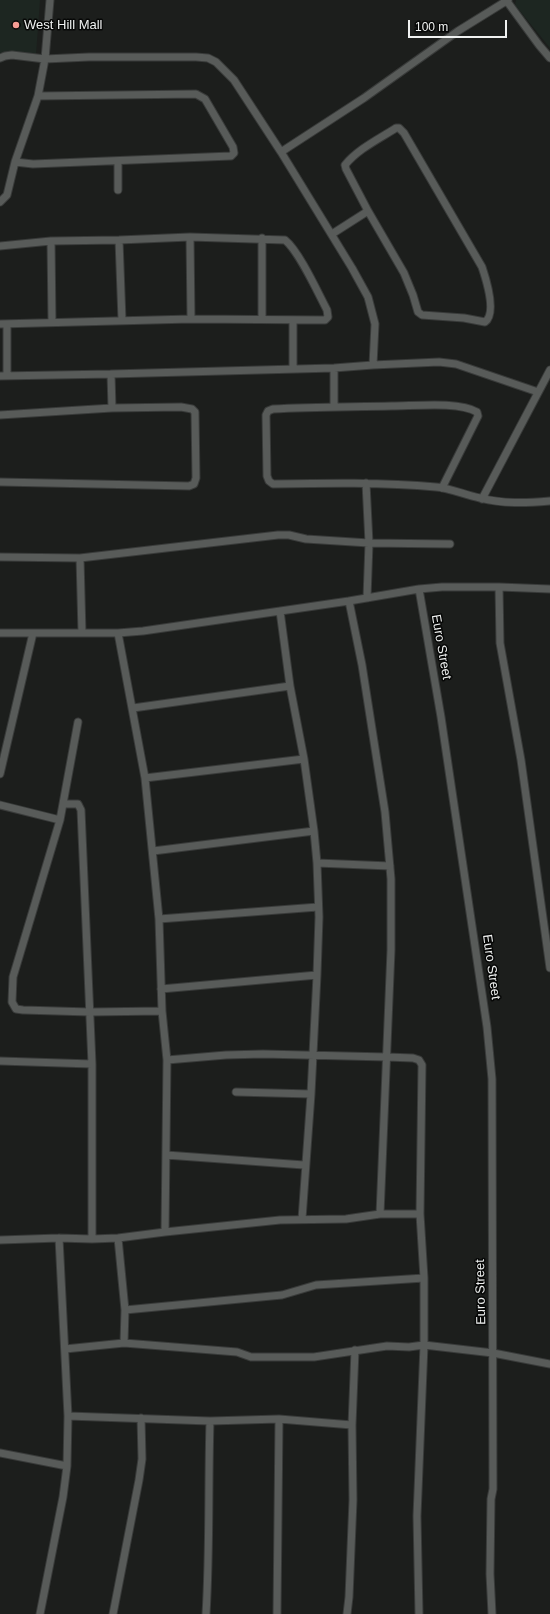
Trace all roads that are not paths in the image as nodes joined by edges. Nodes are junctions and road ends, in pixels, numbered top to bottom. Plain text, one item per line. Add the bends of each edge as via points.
1 (50, 0) edge
2 (507, 0) edge
3 (0, 58) edge
4 (550, 58) edge
5 (44, 59) junction
6 (38, 96) junction
7 (281, 152) junction
8 (118, 161) junction
9 (15, 162) junction
10 (118, 190) dead end
11 (0, 202) edge
12 (368, 211) junction
13 (332, 234) junction
14 (190, 237) junction
15 (262, 238) junction
16 (119, 240) junction
17 (51, 241) junction
18 (0, 246) edge
19 (192, 319) junction
20 (262, 319) junction
21 (122, 320) junction
22 (292, 320) junction
23 (52, 322) junction
24 (3, 324) edge
25 (373, 365) junction
26 (334, 368) junction
27 (293, 369) junction
28 (550, 370) edge
29 (111, 374) junction
30 (3, 376) edge
31 (538, 392) junction
32 (334, 407) junction
33 (112, 408) junction
34 (0, 415) edge
35 (0, 482) edge
36 (366, 483) junction
37 (442, 488) junction
38 (482, 499) junction
39 (550, 501) edge
40 (369, 543) junction
41 (450, 544) dead end
42 (0, 557) edge
43 (80, 558) junction
44 (499, 587) junction
45 (419, 589) junction
46 (550, 589) edge
47 (367, 598) junction
48 (349, 601) junction
49 (280, 611) junction
50 (0, 633) edge
51 (33, 633) junction
52 (82, 633) junction
53 (118, 633) junction
54 (290, 686) junction
55 (133, 708) junction
56 (78, 722) dead end
57 (304, 759) junction
58 (0, 774) edge
59 (145, 778) junction
60 (63, 804) junction
61 (0, 805) edge
62 (60, 820) junction
63 (314, 831) junction
64 (153, 851) junction
65 (317, 863) junction
66 (390, 866) junction
67 (318, 907) junction
68 (159, 919) junction
69 (550, 968) edge
70 (317, 975) junction
71 (161, 989) junction
72 (162, 1011) junction
73 (90, 1012) junction
74 (312, 1055) junction
75 (387, 1057) junction
76 (167, 1060) junction
77 (0, 1061) edge
78 (92, 1064) junction
79 (236, 1092) dead end
80 (310, 1094) junction
81 (166, 1155) junction
82 (304, 1165) junction
83 (380, 1214) junction
84 (420, 1214) junction
85 (302, 1219) junction
86 (165, 1232) junction
87 (59, 1238) junction
88 (118, 1238) junction
89 (92, 1239) junction
90 (0, 1240) edge
91 (424, 1278) junction
92 (125, 1310) junction
93 (124, 1343) junction
94 (424, 1345) junction
95 (65, 1348) junction
96 (355, 1350) junction
97 (493, 1353) junction
98 (550, 1364) edge
99 (68, 1416) junction
100 (141, 1418) junction
101 (279, 1419) junction
102 (210, 1421) junction
103 (352, 1425) junction
104 (0, 1444) edge
105 (0, 1454) edge
106 (67, 1466) junction
107 (40, 1614) edge
108 (113, 1614) edge
109 (206, 1614) edge
110 (277, 1614) edge
111 (347, 1614) edge
112 (419, 1614) edge
113 (492, 1614) edge

1 - 5 street
2 - 4 street
2 - 7 street
3 - 5 street via 12,55
5 - 6 street
5 - 7 street via 208,58 216,62 234,80
6 - 8 street via 196,94 205,99 234,153 231,156
6 - 9 street
7 - 13 street
8 - 9 street via 33,164
8 - 10 street
9 - 11 street via 7,195
12 - 12 street via 404,273 418,312 426,316 485,322 488,320 491,314 488,287 482,267 399,128 373,143 345,165
12 - 13 street
13 - 25 street via 368,297 375,324
14 - 15 street
14 - 16 street
14 - 19 street
15 - 20 street
15 - 22 street via 285,240 290,244 327,310 328,317 325,320
16 - 17 street
16 - 21 street
17 - 18 street
17 - 23 street
19 - 20 street
19 - 21 street
20 - 22 street
21 - 23 street
22 - 27 street
23 - 24 street
24 - 30 street
25 - 26 street
25 - 31 street via 439,362 456,364
26 - 27 street
26 - 32 street
27 - 29 street
28 - 31 street
29 - 30 street
29 - 33 street
31 - 38 street
32 - 36 street via 268,410 266,415 269,481 273,484
32 - 37 street via 455,406 477,412 475,423
33 - 34 street
33 - 35 street via 192,409 195,412 194,484 189,486
36 - 37 street
36 - 40 street
37 - 38 street
38 - 39 street via 527,503
40 - 41 street
40 - 43 street via 278,535
40 - 47 street
42 - 43 street
43 - 52 street
44 - 45 street
44 - 46 street
44 - 69 street via 500,643 521,760
45 - 47 street
45 - 97 street, Euro Street via 441,717 487,1027 492,1079
47 - 48 street
48 - 49 street
48 - 66 street via 379,773
49 - 53 street
49 - 54 street
50 - 51 street
51 - 52 street
51 - 58 street
52 - 53 street
53 - 55 street
54 - 55 street
54 - 57 street
55 - 59 street
56 - 60 street
57 - 59 street
57 - 63 street
59 - 64 street
60 - 62 street
60 - 73 street via 78,804 81,807
61 - 62 street
62 - 73 street via 13,977 12,1002 16,1009 23,1010
63 - 64 street
63 - 65 street
64 - 68 street
65 - 66 street
65 - 67 street
66 - 75 street via 391,950
67 - 68 street
67 - 70 street
68 - 71 street
70 - 71 street
70 - 74 street
71 - 72 street
72 - 73 street
72 - 76 street
73 - 78 street
74 - 75 street
74 - 76 street via 226,1055
74 - 80 street
75 - 83 street
75 - 84 street via 413,1058 419,1060 422,1065
76 - 81 street
77 - 78 street
78 - 89 street
79 - 80 street
80 - 82 street
81 - 82 street
81 - 86 street
82 - 85 street
83 - 84 street
83 - 85 street via 346,1219
84 - 91 street
85 - 86 street
86 - 88 street
87 - 89 street
87 - 90 street
87 - 95 street
88 - 89 street
88 - 92 street
91 - 92 street via 316,1285 282,1295
91 - 94 street
92 - 93 street
93 - 95 street
93 - 96 street via 237,1352 251,1356 314,1357
94 - 96 street
94 - 97 street
94 - 112 street via 417,1516
95 - 99 street
96 - 103 street
97 - 98 street
97 - 113 street, Euro Street via 494,1489 491,1499 490,1574
99 - 100 street
99 - 106 street
100 - 102 street
100 - 108 street via 142,1459
101 - 102 street
101 - 103 street
101 - 110 street
102 - 109 street via 210,1525
103 - 111 street via 352,1508
104 - 105 street
105 - 106 street
106 - 107 street

